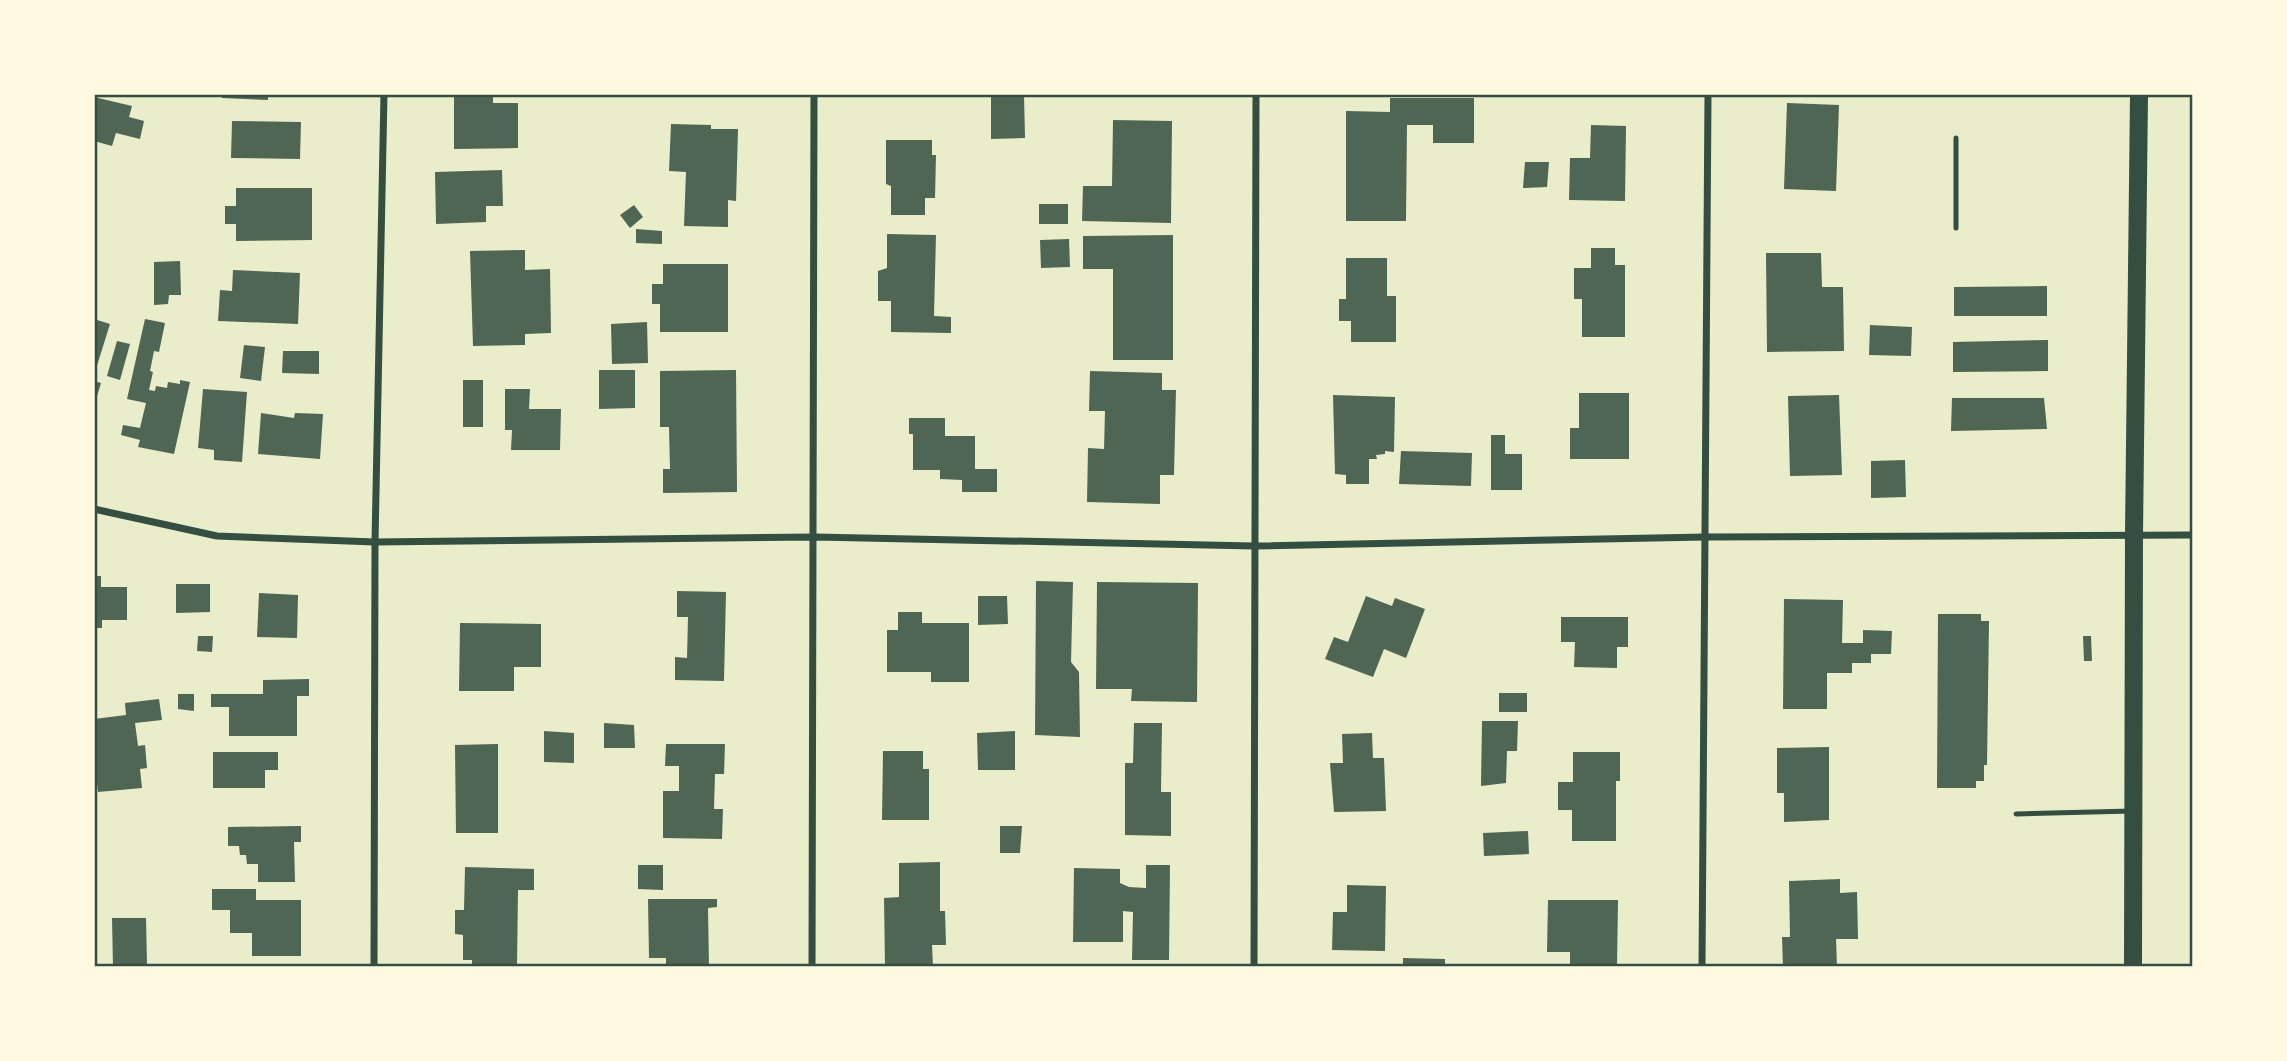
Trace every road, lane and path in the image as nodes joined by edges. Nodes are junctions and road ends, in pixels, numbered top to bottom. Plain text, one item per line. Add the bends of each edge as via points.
1 (384, 94) edge
2 (814, 94) edge
3 (1256, 94) edge
4 (1708, 94) edge
5 (2138, 94) edge
6 (1955, 138) dead end
7 (1955, 228) dead end
8 (94, 509) edge
9 (2134, 535) junction
10 (2193, 535) edge
11 (815, 537) junction
12 (1706, 537) junction
13 (376, 542) junction
14 (1254, 546) junction
15 (2134, 811) junction
16 (2016, 814) dead end
17 (374, 967) edge
18 (812, 967) edge
19 (1254, 967) edge
20 (1702, 967) edge
21 (2133, 967) edge

1 - 13 street
2 - 11 street
3 - 14 street
4 - 12 street
5 - 9 main road
6 - 7 lane
8 - 13 street via 217,536
9 - 10 street
9 - 12 street
9 - 15 main road
11 - 13 street
11 - 14 street
11 - 18 street
12 - 14 street
12 - 20 street
13 - 17 street
14 - 19 street
15 - 16 lane
15 - 21 main road

